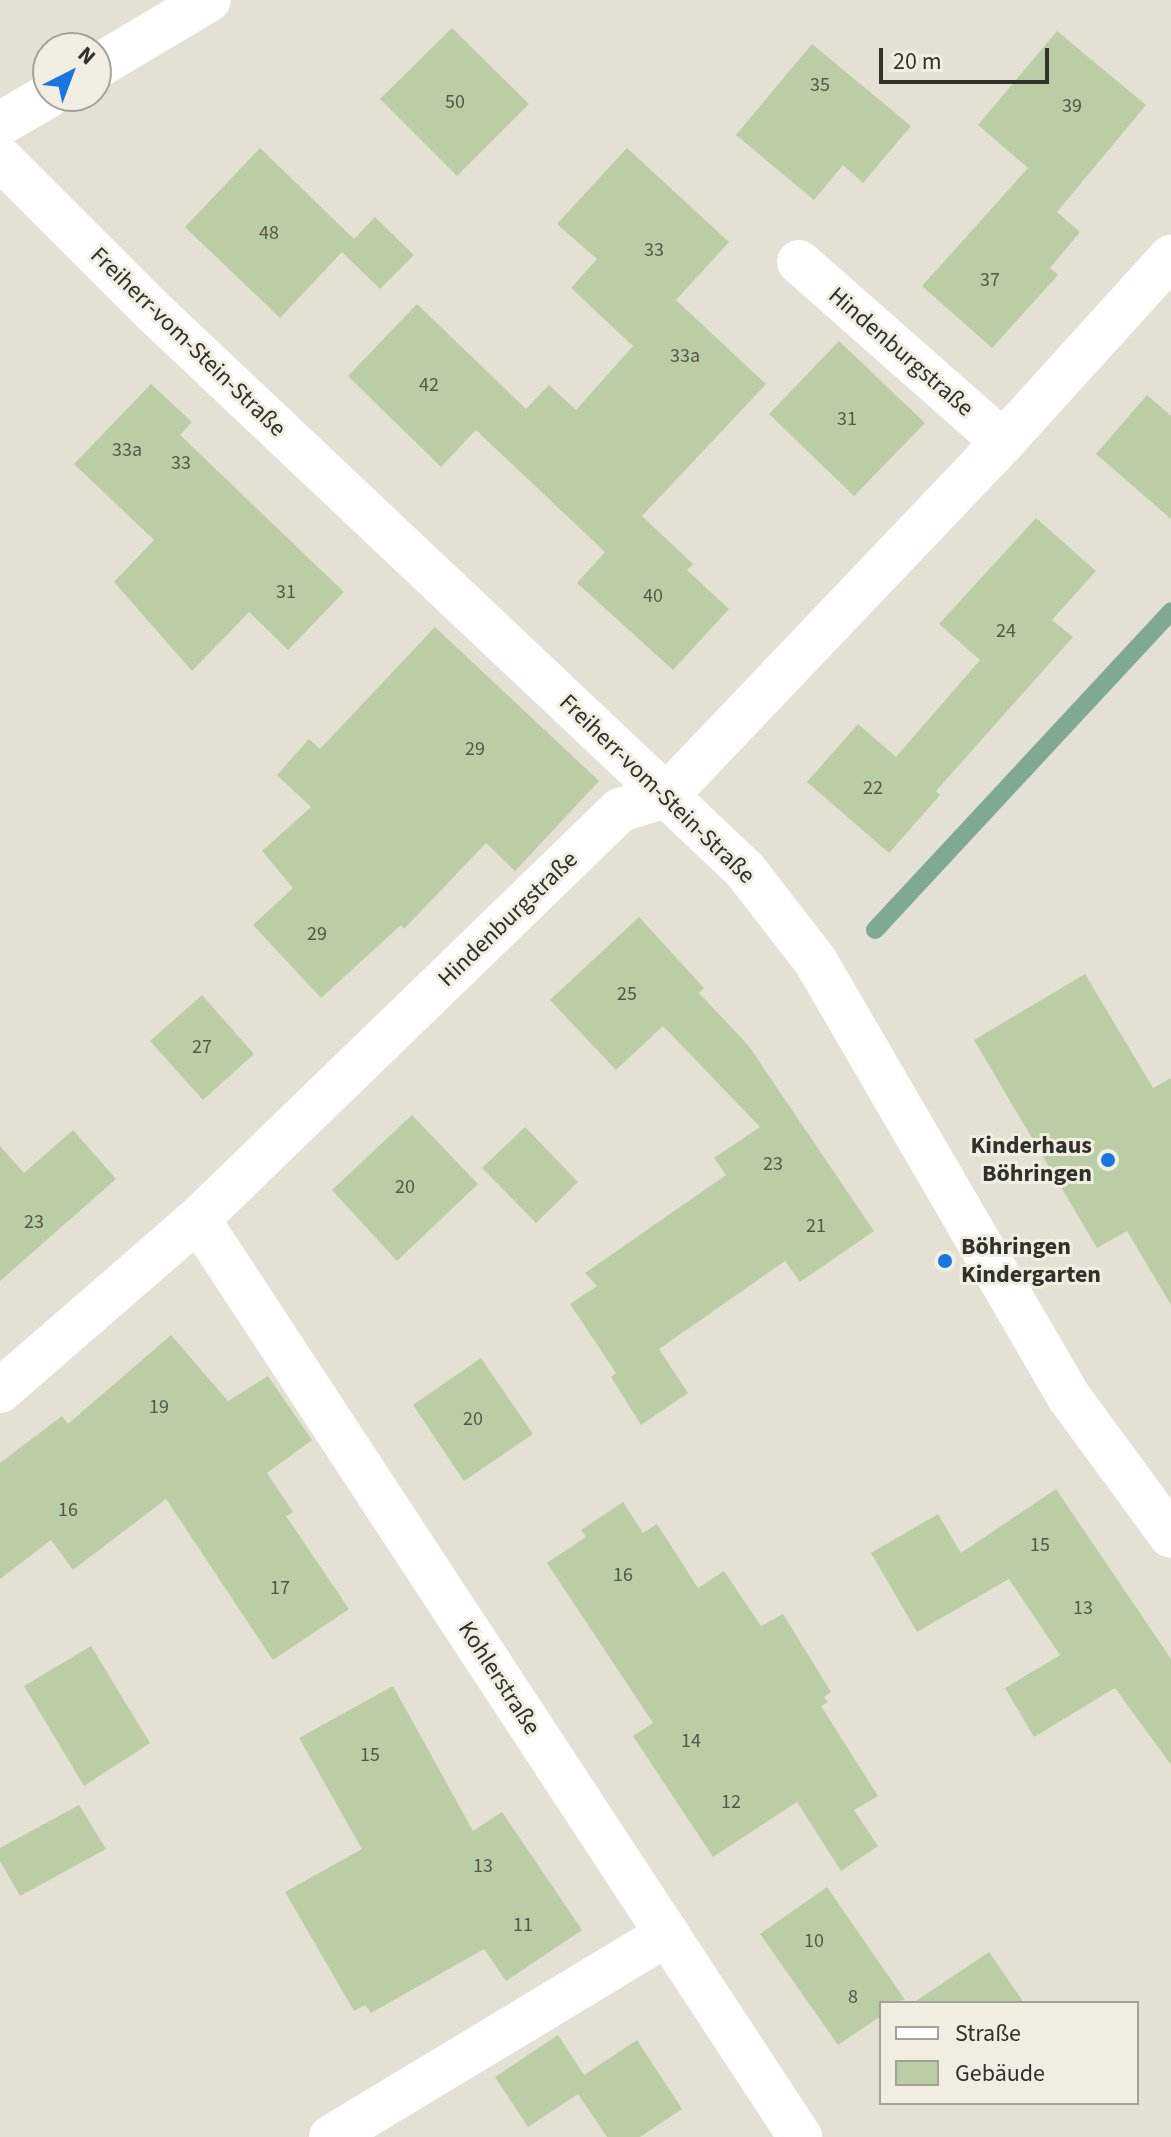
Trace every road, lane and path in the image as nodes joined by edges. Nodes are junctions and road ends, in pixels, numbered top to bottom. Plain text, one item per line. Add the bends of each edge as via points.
1 (209, 0) edge
2 (112, 58) edge
3 (32, 105) edge
4 (0, 124) edge
5 (0, 158) edge
6 (1171, 257) edge
7 (799, 262) dead end
8 (1003, 442) junction
9 (666, 796) junction
10 (198, 1219) junction
11 (0, 1391) edge
12 (1171, 1536) edge
13 (667, 1934) junction
14 (331, 2137) edge
15 (800, 2137) edge

1 - 2 street
3 - 4 street
5 - 9 street, Freiherr-vom-Stein-Straße via 153,311
6 - 8 street, Hindenburgstraße
7 - 8 street, Hindenburgstraße
8 - 9 street, Hindenburgstraße
9 - 10 street, Hindenburgstraße via 620,810
9 - 12 street, Freiherr-vom-Stein-Straße via 745,870 816,962 1069,1397
10 - 11 street, Hindenburgstraße
10 - 13 street, Kohlerstraße
13 - 14 street
13 - 15 street, Kohlerstraße

